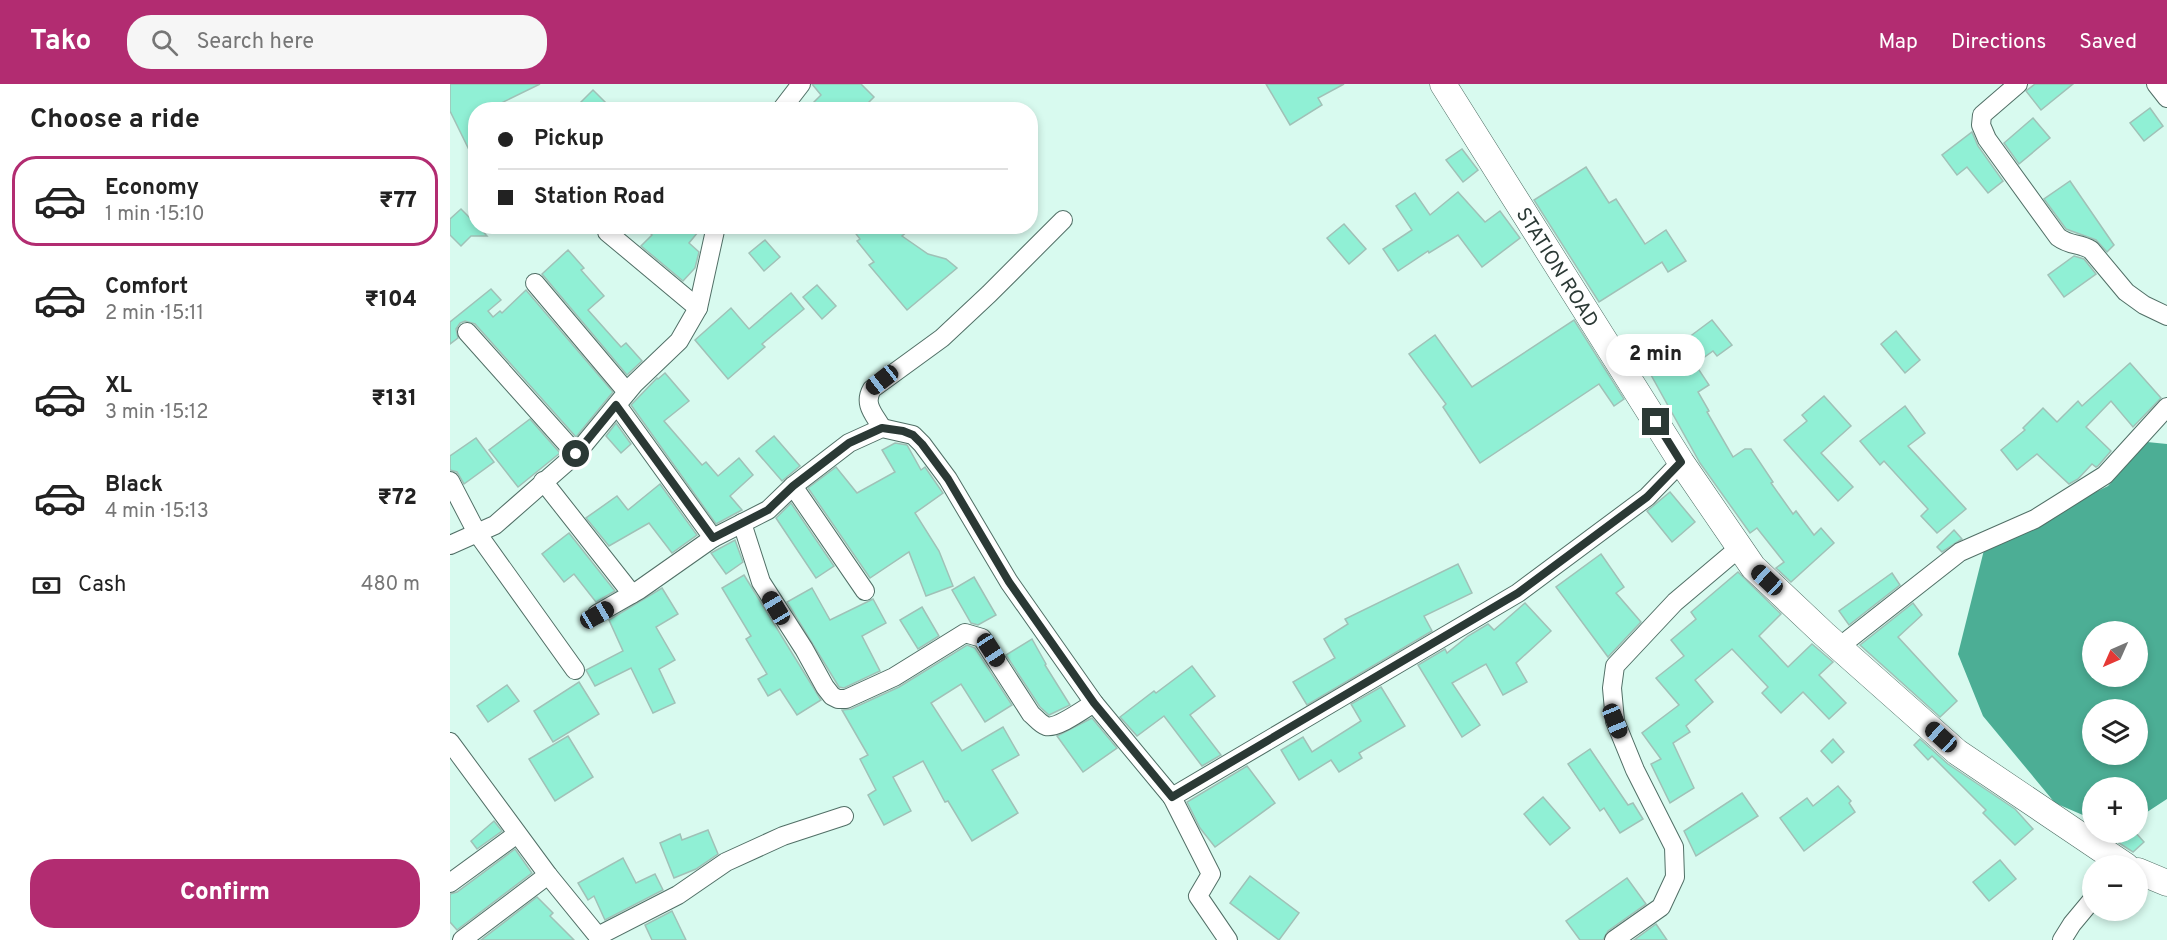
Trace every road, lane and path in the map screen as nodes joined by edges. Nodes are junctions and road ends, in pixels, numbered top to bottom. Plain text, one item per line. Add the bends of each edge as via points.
1 (801, 84) edge
2 (1443, 84) edge
3 (2018, 84) edge
4 (2156, 84) edge
5 (2167, 98) edge
6 (787, 102) edge
7 (1063, 220) dead end
8 (609, 234) edge
9 (714, 234) edge
10 (535, 284) dead end
11 (698, 308) junction
12 (2167, 316) edge
13 (467, 332) dead end
14 (622, 399) junction
15 (2166, 412) edge
16 (882, 428) junction
17 (576, 454) junction
18 (1687, 471) junction
19 (450, 481) edge
20 (543, 481) junction
21 (793, 486) junction
22 (742, 523) junction
23 (477, 532) junction
24 (713, 538) junction
25 (450, 545) edge
26 (1740, 548) junction
27 (865, 591) dead end
28 (632, 594) junction
29 (597, 615) dead end
30 (1839, 647) junction
31 (575, 670) dead end
32 (1094, 703) junction
33 (450, 742) edge
34 (1172, 797) junction
35 (844, 816) dead end
36 (517, 834) junction
37 (2109, 855) edge
38 (548, 875) junction
39 (2148, 875) edge
40 (450, 883) edge
41 (2167, 883) edge
42 (2082, 912) edge
43 (600, 938) edge
44 (462, 940) edge
45 (1228, 940) edge
46 (1614, 940) edge
47 (2062, 940) edge

1 - 6 street
2 - 18 main road, STATION ROAD
3 - 12 street via 1982,115 1987,139 2058,237 2067,244 2091,250 2126,292
4 - 5 street
7 - 16 street via 942,338 872,388 867,403
8 - 11 street
9 - 11 street
10 - 14 street
11 - 14 street via 679,341
13 - 17 street
14 - 17 street
14 - 24 street
15 - 30 street via 2105,475 2035,519 1960,552
16 - 21 street via 849,443
16 - 32 street via 913,435 922,444 948,479 1009,582
17 - 20 street
18 - 26 main road, STATION ROAD
18 - 34 street via 1518,593
19 - 23 street
20 - 23 street via 495,525
20 - 28 street
21 - 22 street via 768,510
21 - 27 street
22 - 24 street
22 - 32 street via 761,582 832,696 846,699 894,677 965,633 982,638 1031,714 1048,727
23 - 25 street
23 - 31 street
24 - 28 street
26 - 30 main road, STATION ROAD via 1753,567
26 - 46 street via 1675,602 1615,666 1615,721 1674,847 1675,877 1661,907
28 - 29 street
30 - 37 main road, STATION ROAD via 1958,752
32 - 34 street
33 - 36 street
34 - 45 street via 1211,874 1198,896
35 - 43 street via 783,836 726,862 678,895
36 - 38 street
36 - 40 street
38 - 43 street
38 - 44 street
39 - 41 main road, STATION ROAD
42 - 47 street

